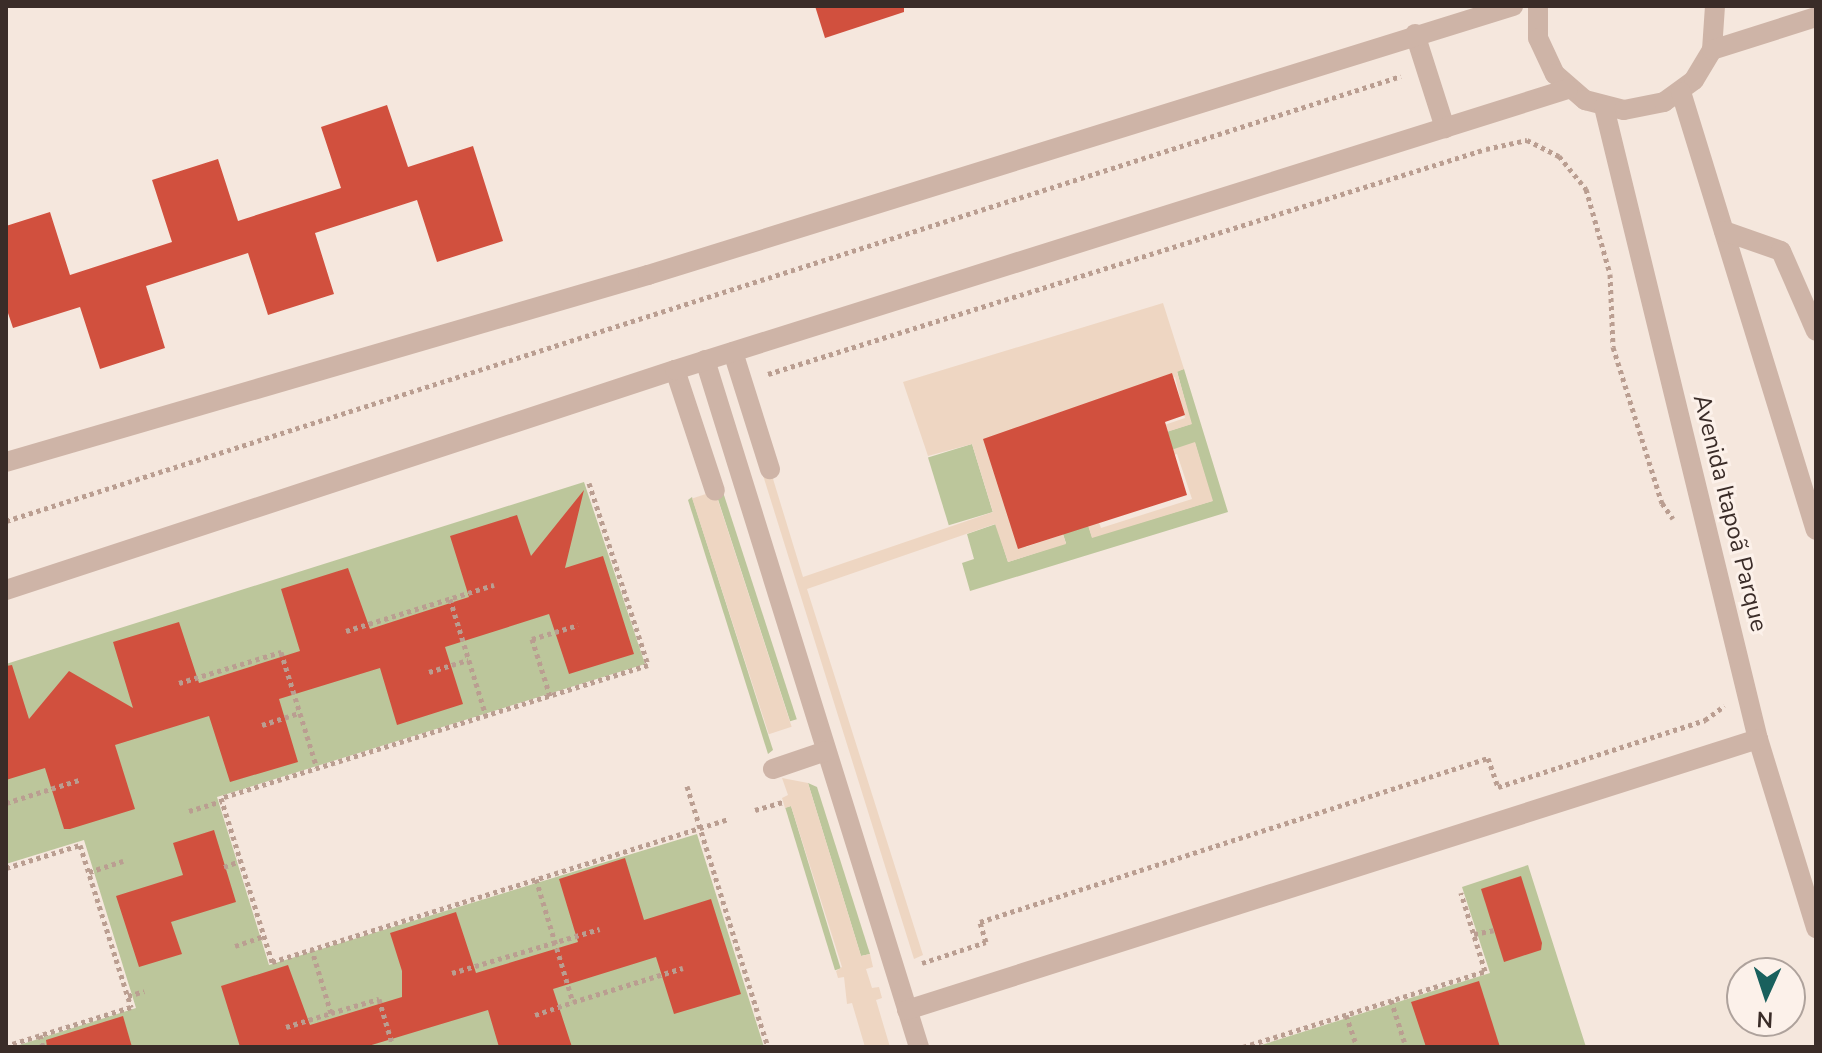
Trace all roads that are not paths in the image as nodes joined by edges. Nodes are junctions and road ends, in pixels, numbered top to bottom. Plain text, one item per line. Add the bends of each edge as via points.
1 (1513, 6) edge
2 (1538, 6) edge
3 (1715, 6) edge
4 (1816, 17) edge
5 (1415, 34) junction
6 (1712, 50) junction
7 (1568, 89) junction
8 (1681, 92) junction
9 (1604, 107) junction
10 (1445, 128) junction
11 (1724, 231) junction
12 (1816, 331) edge
13 (733, 352) junction
14 (705, 360) junction
15 (675, 370) junction
16 (6, 462) edge
17 (770, 469) dead end
18 (715, 491) dead end
19 (1816, 530) edge
20 (6, 590) edge
21 (1758, 739) junction
22 (826, 751) junction
23 (773, 769) dead end
24 (1816, 928) edge
25 (907, 1010) junction
26 (919, 1047) edge

1 - 5 street
2 - 7 street via 1538,38
3 - 6 street
4 - 6 street
5 - 10 street
5 - 16 street via 663,271
6 - 8 street
7 - 9 street
7 - 10 street
8 - 9 street via 1645,108
8 - 11 street
9 - 21 street, Avenida Itapoã Parque
10 - 13 street
11 - 12 street via 1781,251
11 - 19 street
13 - 14 street
13 - 17 street
14 - 15 street
14 - 22 street
15 - 18 street
15 - 20 street
21 - 24 street, Avenida Itapoã Parque
21 - 25 street
22 - 23 street
22 - 25 street
25 - 26 street

